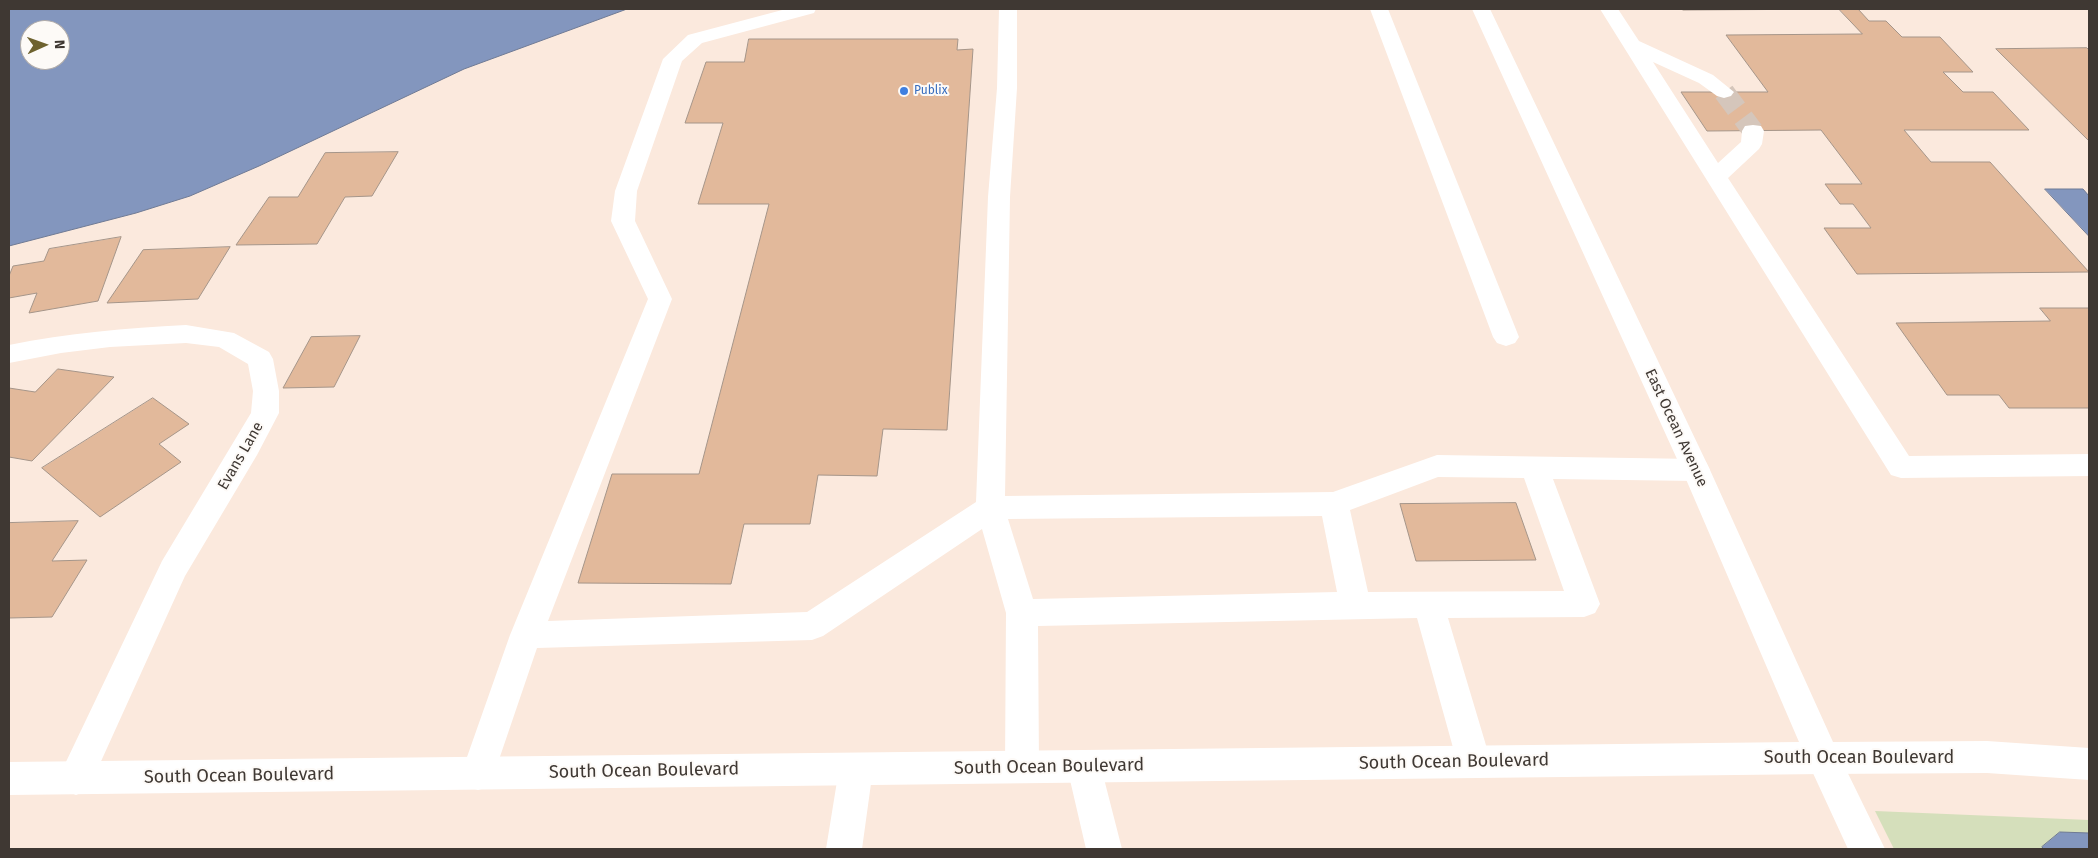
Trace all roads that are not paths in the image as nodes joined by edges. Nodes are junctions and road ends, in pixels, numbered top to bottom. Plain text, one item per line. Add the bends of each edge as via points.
1 (807, 9) edge
2 (1008, 9) edge
3 (1380, 9) edge
4 (1481, 9) edge
5 (1609, 9) edge
6 (1632, 45) junction
7 (1724, 92) tunnel mouth
8 (1752, 131) dead end
9 (1716, 177) junction
10 (1506, 337) dead end
11 (9, 354) edge
12 (2089, 465) edge
13 (1535, 468) junction
14 (1696, 470) junction
15 (1334, 504) junction
16 (990, 508) junction
17 (1355, 605) junction
18 (1429, 605) junction
19 (1022, 613) junction
20 (526, 635) junction
21 (1823, 758) junction
22 (1474, 762) junction
23 (2089, 764) edge
24 (1022, 767) junction
25 (1084, 767) junction
26 (856, 769) junction
27 (478, 774) junction
28 (76, 778) junction
29 (9, 779) edge
30 (844, 849) edge
31 (1104, 849) edge
32 (1867, 849) edge

1 - 20 main road via 695,39 673,59 626,191 623,221 660,299
2 - 16 main road
3 - 10 main road
4 - 14 main road, East Ocean Avenue
5 - 6 main road
6 - 7 main road via 1706,78
6 - 9 main road
8 - 9 main road via 1751,144
9 - 12 main road via 1901,467
11 - 28 main road, Evans Lane via 110,338 186,334 225,339 260,358 266,392 264,413 247,448 173,570
13 - 14 main road
13 - 15 main road via 1437,466
13 - 18 main road via 1584,604
14 - 21 main road, East Ocean Avenue
15 - 16 main road
15 - 17 main road
16 - 19 main road
16 - 20 main road via 812,626
17 - 18 main road
17 - 19 main road
18 - 22 main road
19 - 24 main road
20 - 27 main road
21 - 22 main road, South Ocean Boulevard
21 - 23 main road, South Ocean Boulevard via 1988,757
21 - 32 main road, East Ocean Avenue
22 - 25 main road, South Ocean Boulevard
24 - 25 main road, South Ocean Boulevard
24 - 26 main road, South Ocean Boulevard
25 - 31 main road
26 - 27 main road, South Ocean Boulevard
26 - 30 main road
27 - 28 main road, South Ocean Boulevard
28 - 29 main road, South Ocean Boulevard

